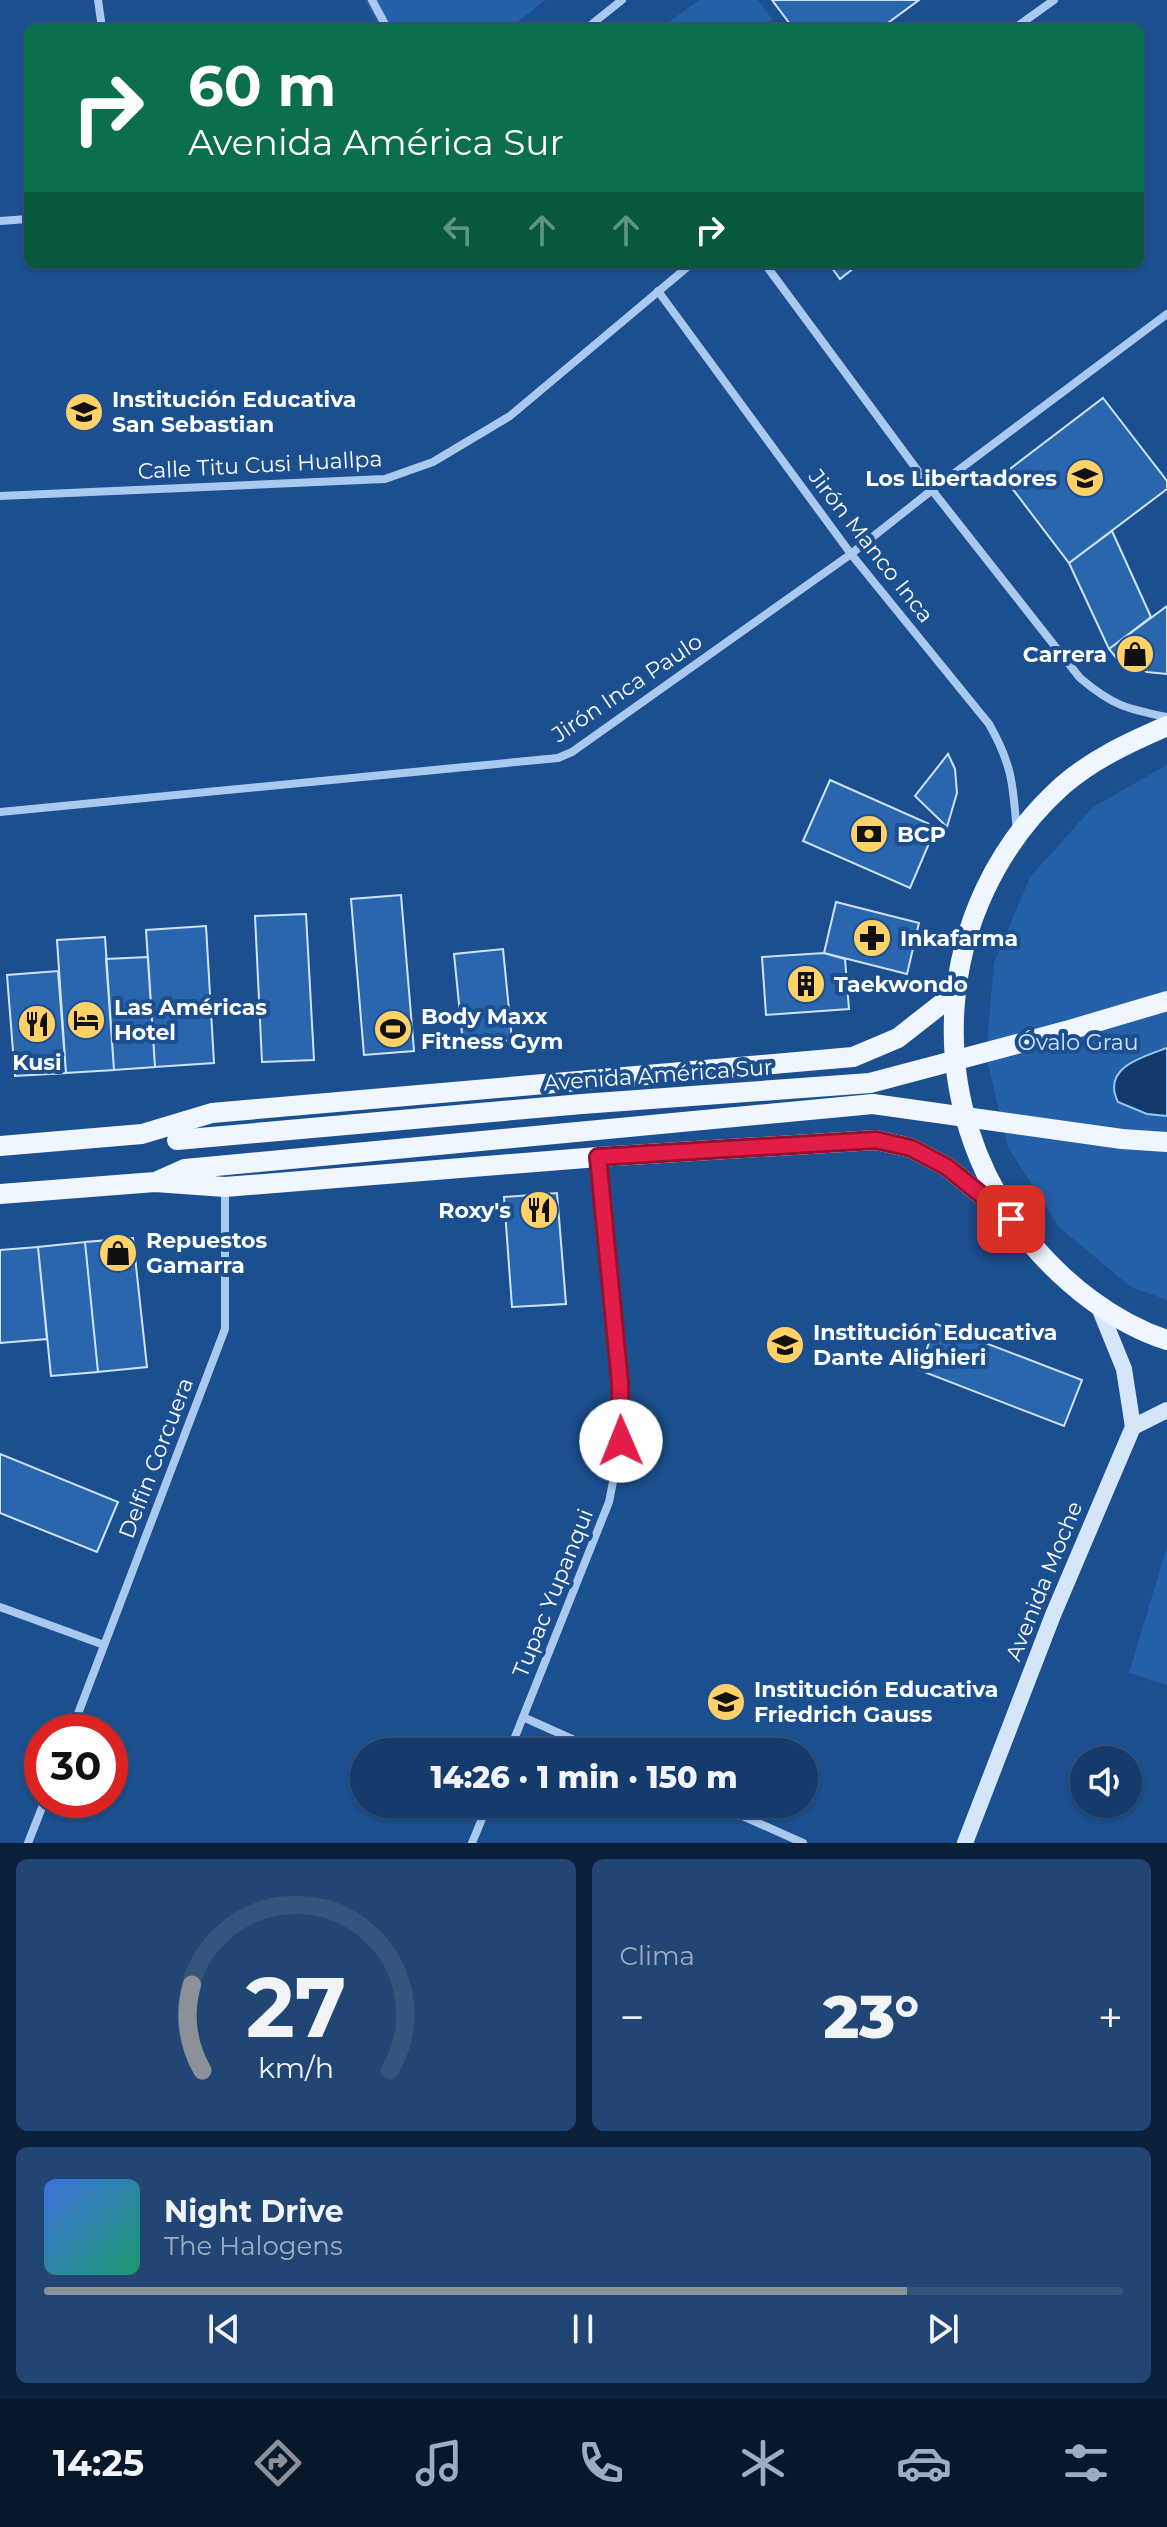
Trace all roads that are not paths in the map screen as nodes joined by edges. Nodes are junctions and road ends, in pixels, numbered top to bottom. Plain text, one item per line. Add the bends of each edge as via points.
1 (98, 0) edge
2 (372, 0) edge
3 (622, 0) edge
4 (1054, 0) edge
5 (101, 24) edge
6 (385, 24) edge
7 (592, 24) edge
8 (1021, 24) edge
9 (24, 219) edge
10 (0, 221) edge
11 (686, 268) edge
12 (768, 268) edge
13 (658, 291) junction
14 (1167, 314) edge
15 (932, 490) junction
16 (0, 496) edge
17 (851, 554) junction
18 (1167, 717) edge
19 (1167, 726) edge
20 (0, 812) edge
21 (1017, 836) junction
22 (954, 994) junction
23 (1167, 1001) edge
24 (142, 1134) junction
25 (1167, 1142) edge
26 (0, 1146) edge
27 (598, 1157) junction
28 (155, 1182) junction
29 (225, 1187) junction
30 (0, 1194) edge
31 (1011, 1219) junction
32 (1098, 1305) junction
33 (1167, 1340) edge
34 (1167, 1410) edge
35 (1133, 1427) junction
36 (0, 1607) edge
37 (104, 1645) junction
38 (78, 1714) edge
39 (523, 1717) junction
40 (515, 1738) edge
41 (570, 1738) edge
42 (38, 1818) edge
43 (482, 1818) edge
44 (747, 1818) edge
45 (28, 1843) edge
46 (472, 1843) edge
47 (803, 1843) edge
48 (965, 1843) edge

1 - 5 street
2 - 6 street
3 - 7 street
4 - 8 street
9 - 10 street
11 - 13 street, Calle Titu Cusi Huallpa
12 - 15 street
13 - 16 street, Calle Titu Cusi Huallpa via 510,416 433,462 385,479
13 - 17 street, Jirón Manco Inca
14 - 15 street, Jirón Inca Paulo
15 - 17 street, Jirón Inca Paulo
15 - 18 street via 1080,678 1105,699
17 - 20 street, Jirón Inca Paulo via 558,758
17 - 21 street, Jirón Manco Inca via 989,724 1013,781
19 - 21 main road via 1118,747 1062,786
21 - 22 main road via 987,885 966,938
22 - 24 main road, Avenida América Sur via 898,1038 853,1057 212,1113
22 - 31 main road via 956,1083 976,1154
23 - 24 main road, Avenida América Sur, bridge via 870,1083 177,1140
24 - 26 main road, Avenida América Sur
25 - 28 main road, bridge via 873,1104 185,1169
27 - 29 main road
27 - 31 main road via 876,1140 911,1148 947,1167
27 - 39 street, Tupac Yupanqui via 621,1441 609,1502
28 - 29 main road
28 - 30 main road
29 - 37 street, Delfin Corcuera via 225,1329
31 - 32 main road via 1050,1266
32 - 33 main road
32 - 35 main road via 1124,1369
34 - 35 main road
35 - 48 main road, Avenida Moche
36 - 37 street
37 - 38 street, Delfin Corcuera
39 - 40 street, Tupac Yupanqui
39 - 41 street
42 - 45 street
43 - 46 street
44 - 47 street

